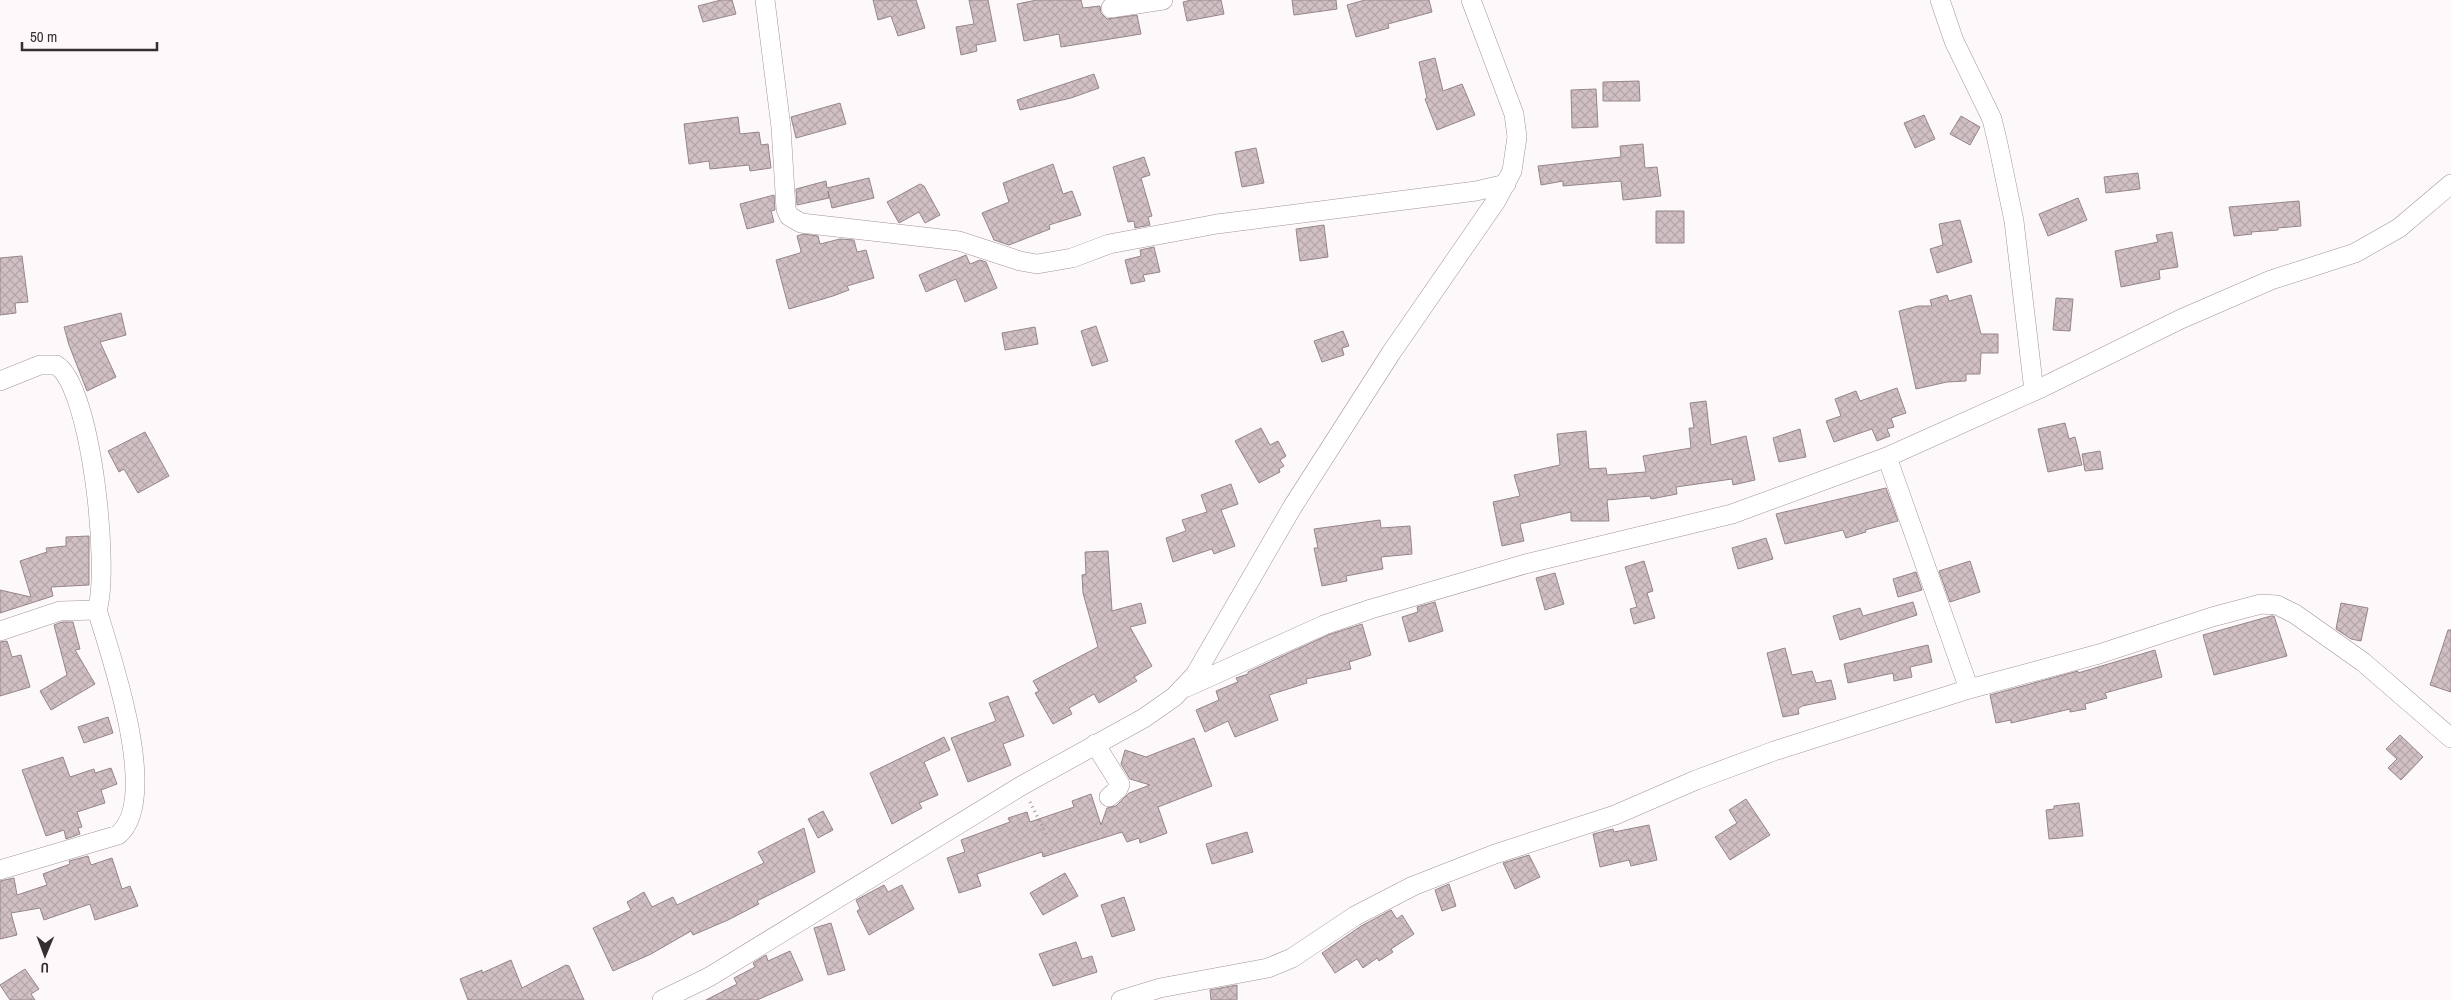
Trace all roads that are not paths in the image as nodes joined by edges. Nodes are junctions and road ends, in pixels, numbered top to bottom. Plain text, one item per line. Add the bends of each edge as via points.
1 (765, 0) edge
2 (1164, 0) edge
3 (1471, 0) edge
4 (1940, 0) edge
5 (1111, 8) dead end
6 (1506, 184) junction
7 (2451, 184) edge
8 (0, 381) edge
9 (2034, 391) junction
10 (1887, 457) junction
11 (97, 610) junction
12 (0, 631) edge
13 (1185, 688) junction
14 (1969, 689) junction
15 (2451, 738) edge
16 (1095, 744) junction
17 (1109, 797) dead end
18 (0, 870) edge
19 (662, 1000) edge
20 (1121, 1000) edge

1 - 6 street via 781,127 786,208 789,216 801,223 960,241 1038,264 1072,258 1109,244 1217,224 1476,191
2 - 5 street
3 - 6 street via 1516,124 1516,161
4 - 9 street via 1954,41 1992,119 2014,221
6 - 13 street via 1391,353 1293,506 1204,662
7 - 9 street via 2399,228 2354,253 2272,280 2181,319
8 - 11 street via 40,365 56,365 67,377 76,398 93,465 101,574
9 - 10 street
10 - 13 street via 1732,514 1525,564 1370,609 1307,633
10 - 14 street
11 - 12 street via 60,612
11 - 18 street via 118,679 133,756 135,793 128,822 118,835
13 - 16 street via 1144,718
14 - 15 street via 2099,654 2212,617 2269,604 2295,614 2363,662
14 - 20 street via 1774,751 1615,815 1495,854 1412,886 1355,916 1300,953 1268,968 1160,988
16 - 17 street via 1120,784
16 - 19 street via 734,962

